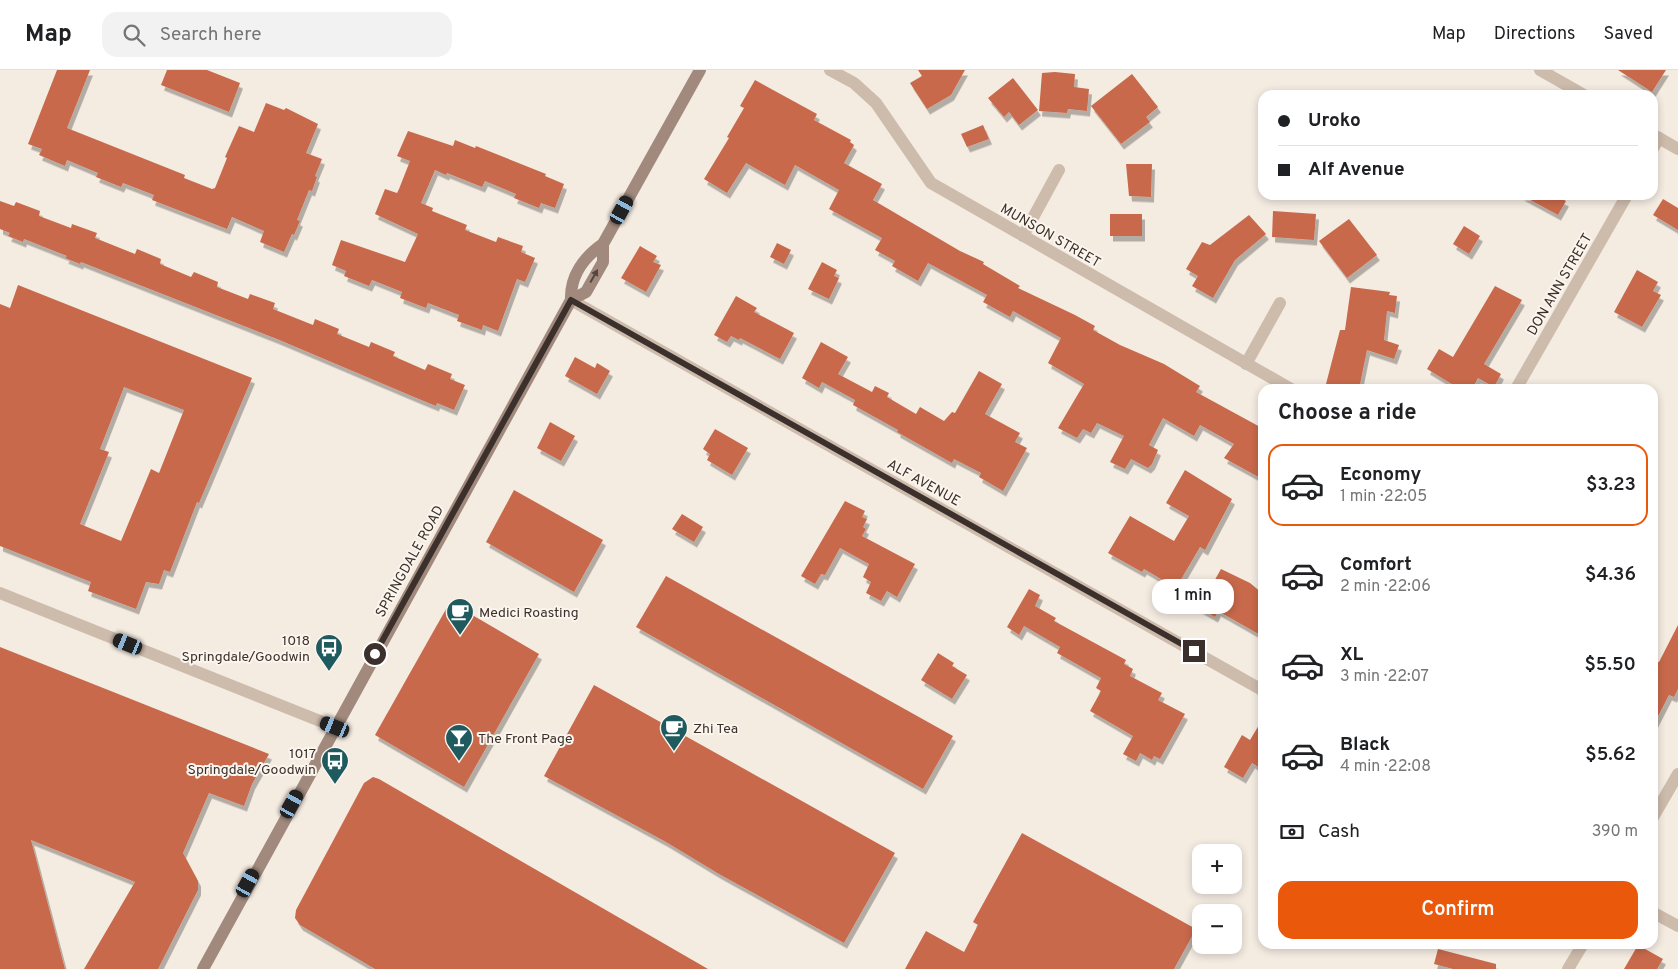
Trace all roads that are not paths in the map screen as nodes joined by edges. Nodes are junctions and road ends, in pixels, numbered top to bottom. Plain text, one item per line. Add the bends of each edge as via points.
1 (830, 70) edge
2 (1540, 70) edge
3 (700, 71) edge
4 (1575, 90) edge
5 (1658, 137) edge
6 (1678, 149) edge
7 (1059, 170) dead end
8 (1624, 200) edge
9 (1023, 236) junction
10 (571, 300) junction
11 (1280, 304) dead end
12 (1246, 364) junction
13 (1282, 384) edge
14 (1519, 384) edge
15 (0, 593) edge
16 (1258, 688) edge
17 (335, 727) junction
18 (1678, 774) edge
19 (1658, 809) edge
20 (1658, 915) edge
21 (1678, 926) edge
22 (1579, 949) edge
23 (202, 969) edge
24 (1568, 969) edge

1 - 9 street, MUNSON STREET via 854,83 876,103 931,183
2 - 4 street
3 - 10 main road, SPRINGDALE ROAD via 603,244 588,254 570,285
5 - 6 street
7 - 9 street
8 - 14 street, DON ANN STREET
9 - 12 street, MUNSON STREET
10 - 16 street, ALF AVENUE
10 - 17 main road, SPRINGDALE ROAD
11 - 12 street
12 - 13 street, MUNSON STREET
15 - 17 street
17 - 23 main road, SPRINGDALE ROAD
18 - 19 street
20 - 21 street
22 - 24 street

